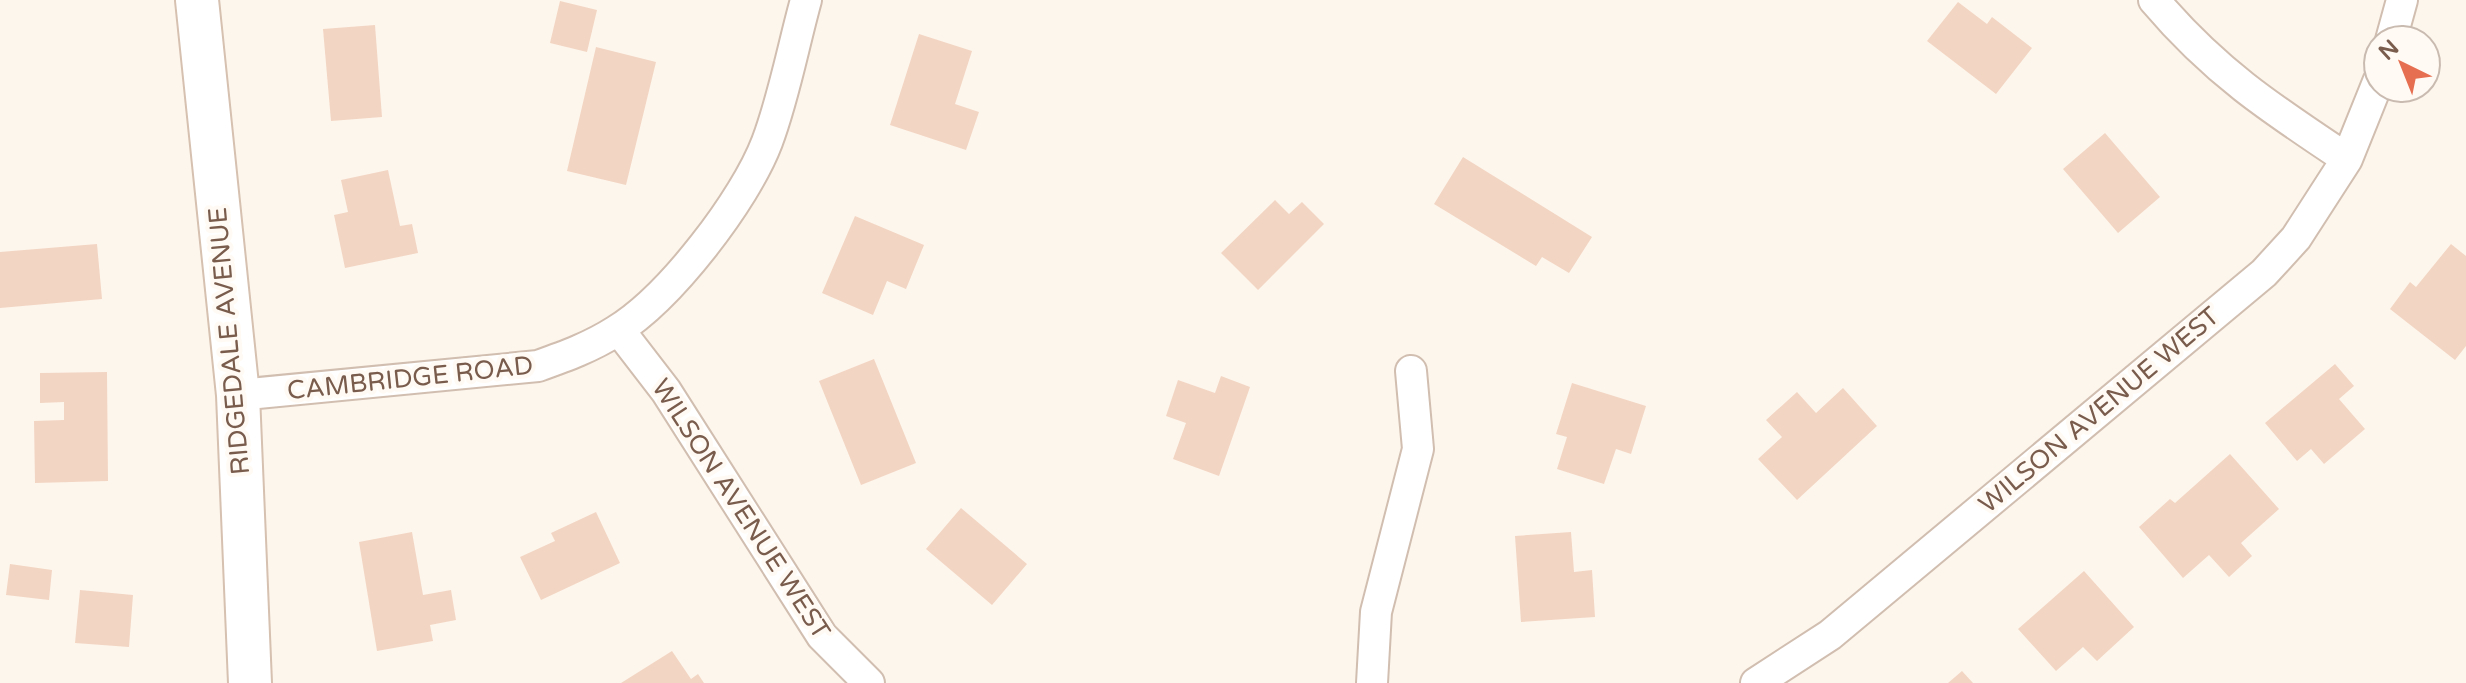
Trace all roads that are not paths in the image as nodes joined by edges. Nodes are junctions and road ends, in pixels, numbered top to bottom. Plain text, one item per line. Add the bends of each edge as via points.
1 (197, 0) edge
2 (806, 0) edge
3 (2154, 0) edge
4 (2402, 0) edge
5 (2395, 24) edge
6 (2369, 104) edge
7 (2347, 159) junction
8 (619, 330) junction
9 (1411, 371) dead end
10 (238, 395) junction
11 (250, 683) edge
12 (869, 683) edge
13 (1372, 683) edge
14 (1756, 683) edge

1 - 10 main road, RIDGEDALE AVENUE
2 - 8 street, CAMBRIDGE ROAD via 768,138 736,203 665,288
3 - 7 street via 2190,42 2252,97
4 - 5 street
6 - 7 street, WILSON AVENUE WEST
7 - 14 street, WILSON AVENUE WEST via 2296,238 2264,273 1830,635
8 - 10 street, CAMBRIDGE ROAD via 538,366
8 - 12 street, WILSON AVENUE WEST via 674,404 822,636
9 - 13 street via 1418,449 1376,612
10 - 11 main road, RIDGEDALE AVENUE

